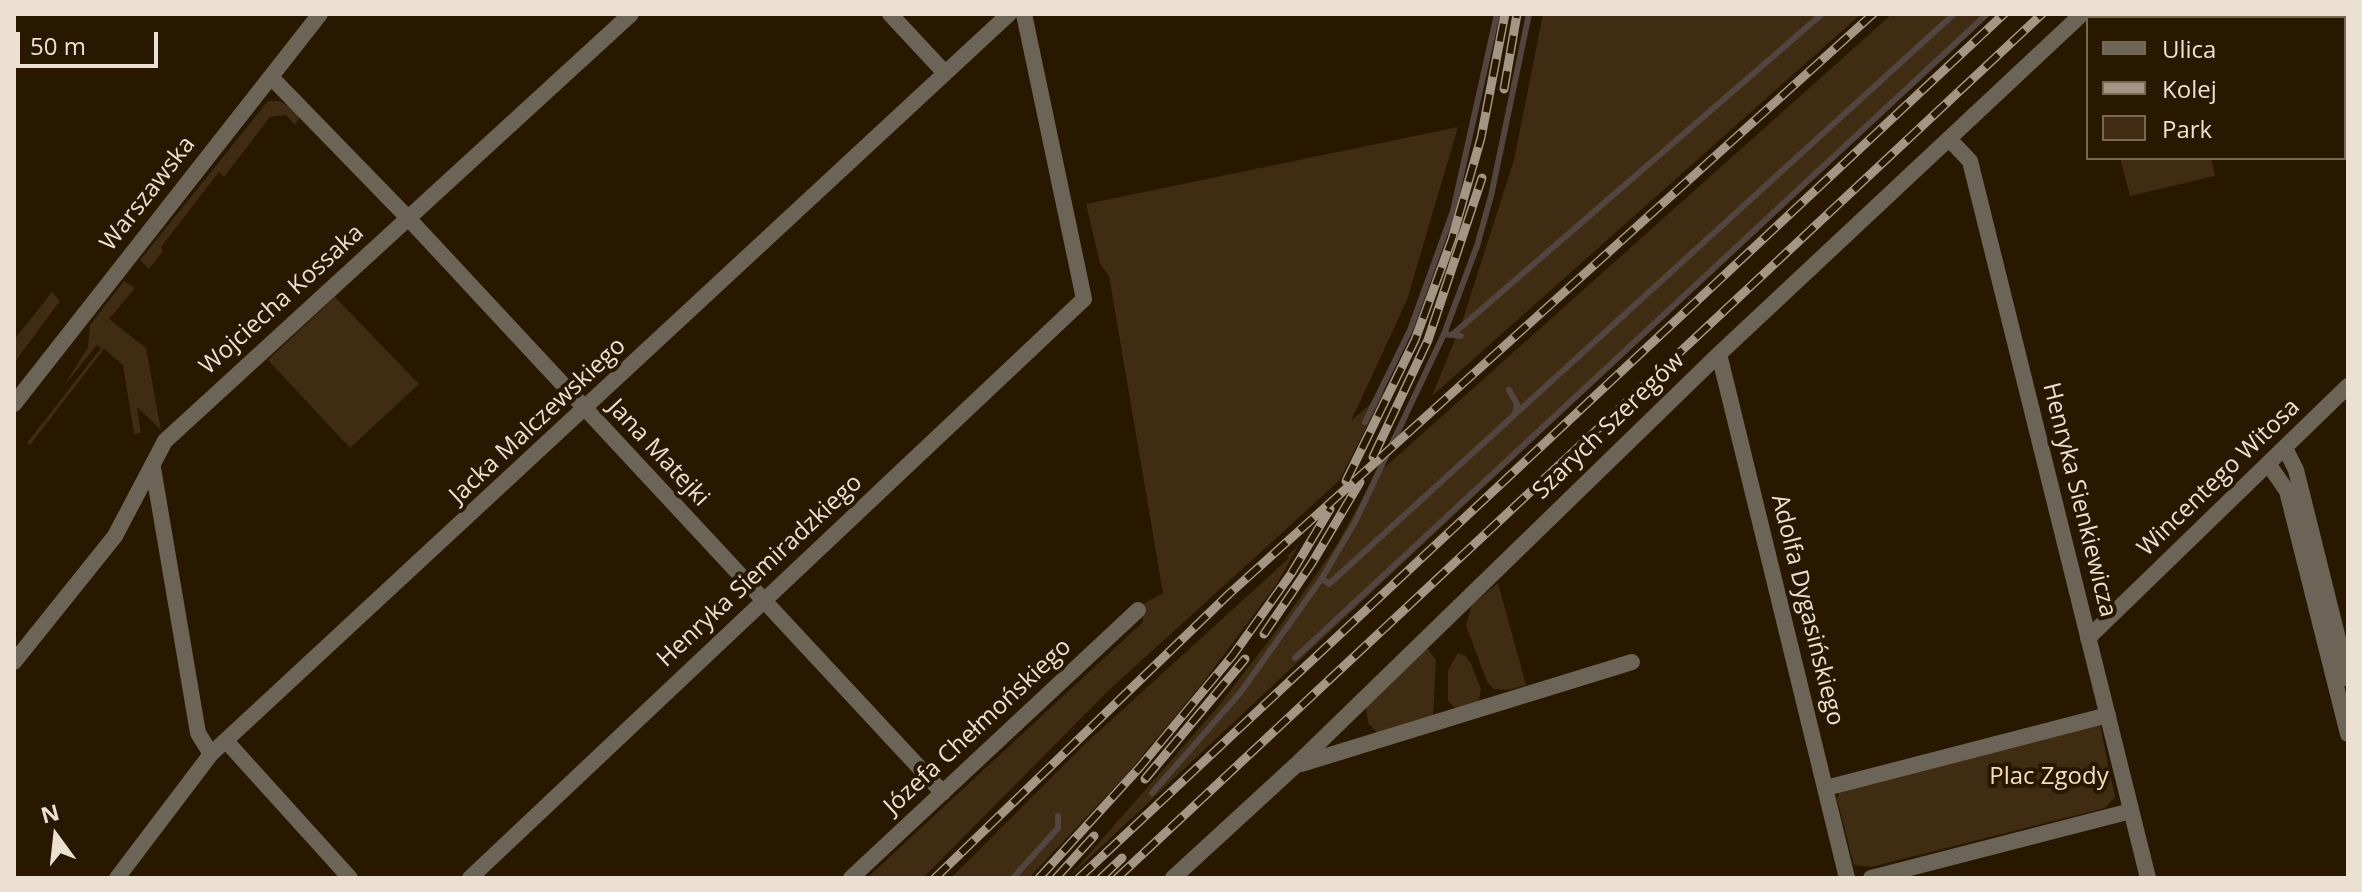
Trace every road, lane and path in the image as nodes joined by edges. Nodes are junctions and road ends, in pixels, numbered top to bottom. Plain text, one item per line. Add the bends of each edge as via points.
1 (320, 14) edge
2 (631, 14) edge
3 (890, 14) edge
4 (1009, 14) edge
5 (1024, 14) edge
6 (2082, 14) edge
7 (945, 73) junction
8 (271, 77) junction
9 (1950, 140) junction
10 (409, 219) junction
11 (1719, 354) junction
12 (2348, 386) edge
13 (14, 404) edge
14 (586, 410) junction
15 (2285, 448) junction
16 (152, 462) junction
17 (2269, 465) junction
18 (764, 602) junction
19 (1138, 610) dead end
20 (2088, 638) junction
21 (14, 662) edge
22 (1632, 662) dead end
23 (2348, 679) edge
24 (2108, 715) junction
25 (2348, 734) edge
26 (227, 742) junction
27 (211, 754) junction
28 (1296, 765) junction
29 (1826, 788) junction
30 (943, 793) junction
31 (2131, 811) junction
32 (117, 878) edge
33 (350, 878) edge
34 (470, 878) edge
35 (851, 878) edge
36 (1173, 878) edge
37 (1847, 878) edge
38 (1871, 878) edge
39 (2148, 878) edge

1 - 8 street, Warszawska
2 - 10 street, Wojciecha Kossaka
3 - 7 street
4 - 7 street, Jacka Malczewskiego
5 - 18 street, Henryka Siemiradzkiego via 1084,299
6 - 9 street, Szarych Szeregów
7 - 14 street, Jacka Malczewskiego
8 - 10 street, Jana Matejki
8 - 13 street, Warszawska
9 - 11 street, Szarych Szeregów
9 - 20 street, Henryka Sienkiewicza via 1970,161
10 - 14 street, Jana Matejki
10 - 16 street, Wojciecha Kossaka via 204,404 165,441
11 - 28 street, Szarych Szeregów
11 - 29 street, Adolfa Dygasińskiego
12 - 15 street, Wincentego Witosa
14 - 18 street, Jana Matejki
14 - 26 street, Jacka Malczewskiego
15 - 17 street, Wincentego Witosa
15 - 23 street via 2296,470
16 - 21 street, Wojciecha Kossaka via 115,536
16 - 27 street via 198,733
17 - 20 street, Wincentego Witosa
17 - 25 street via 2287,491
18 - 30 street, Jana Matejki
18 - 34 street, Henryka Siemiradzkiego
19 - 30 street, Józefa Chełmońskiego
20 - 24 street, Henryka Sienkiewicza
22 - 28 street
24 - 29 street
24 - 31 street, Henryka Sienkiewicza
26 - 27 street, Jacka Malczewskiego
26 - 33 street
27 - 32 street, Jacka Malczewskiego
28 - 36 street, Szarych Szeregów
29 - 37 street, Adolfa Dygasińskiego
30 - 35 street, Józefa Chełmońskiego
31 - 38 street
31 - 39 street, Henryka Sienkiewicza

